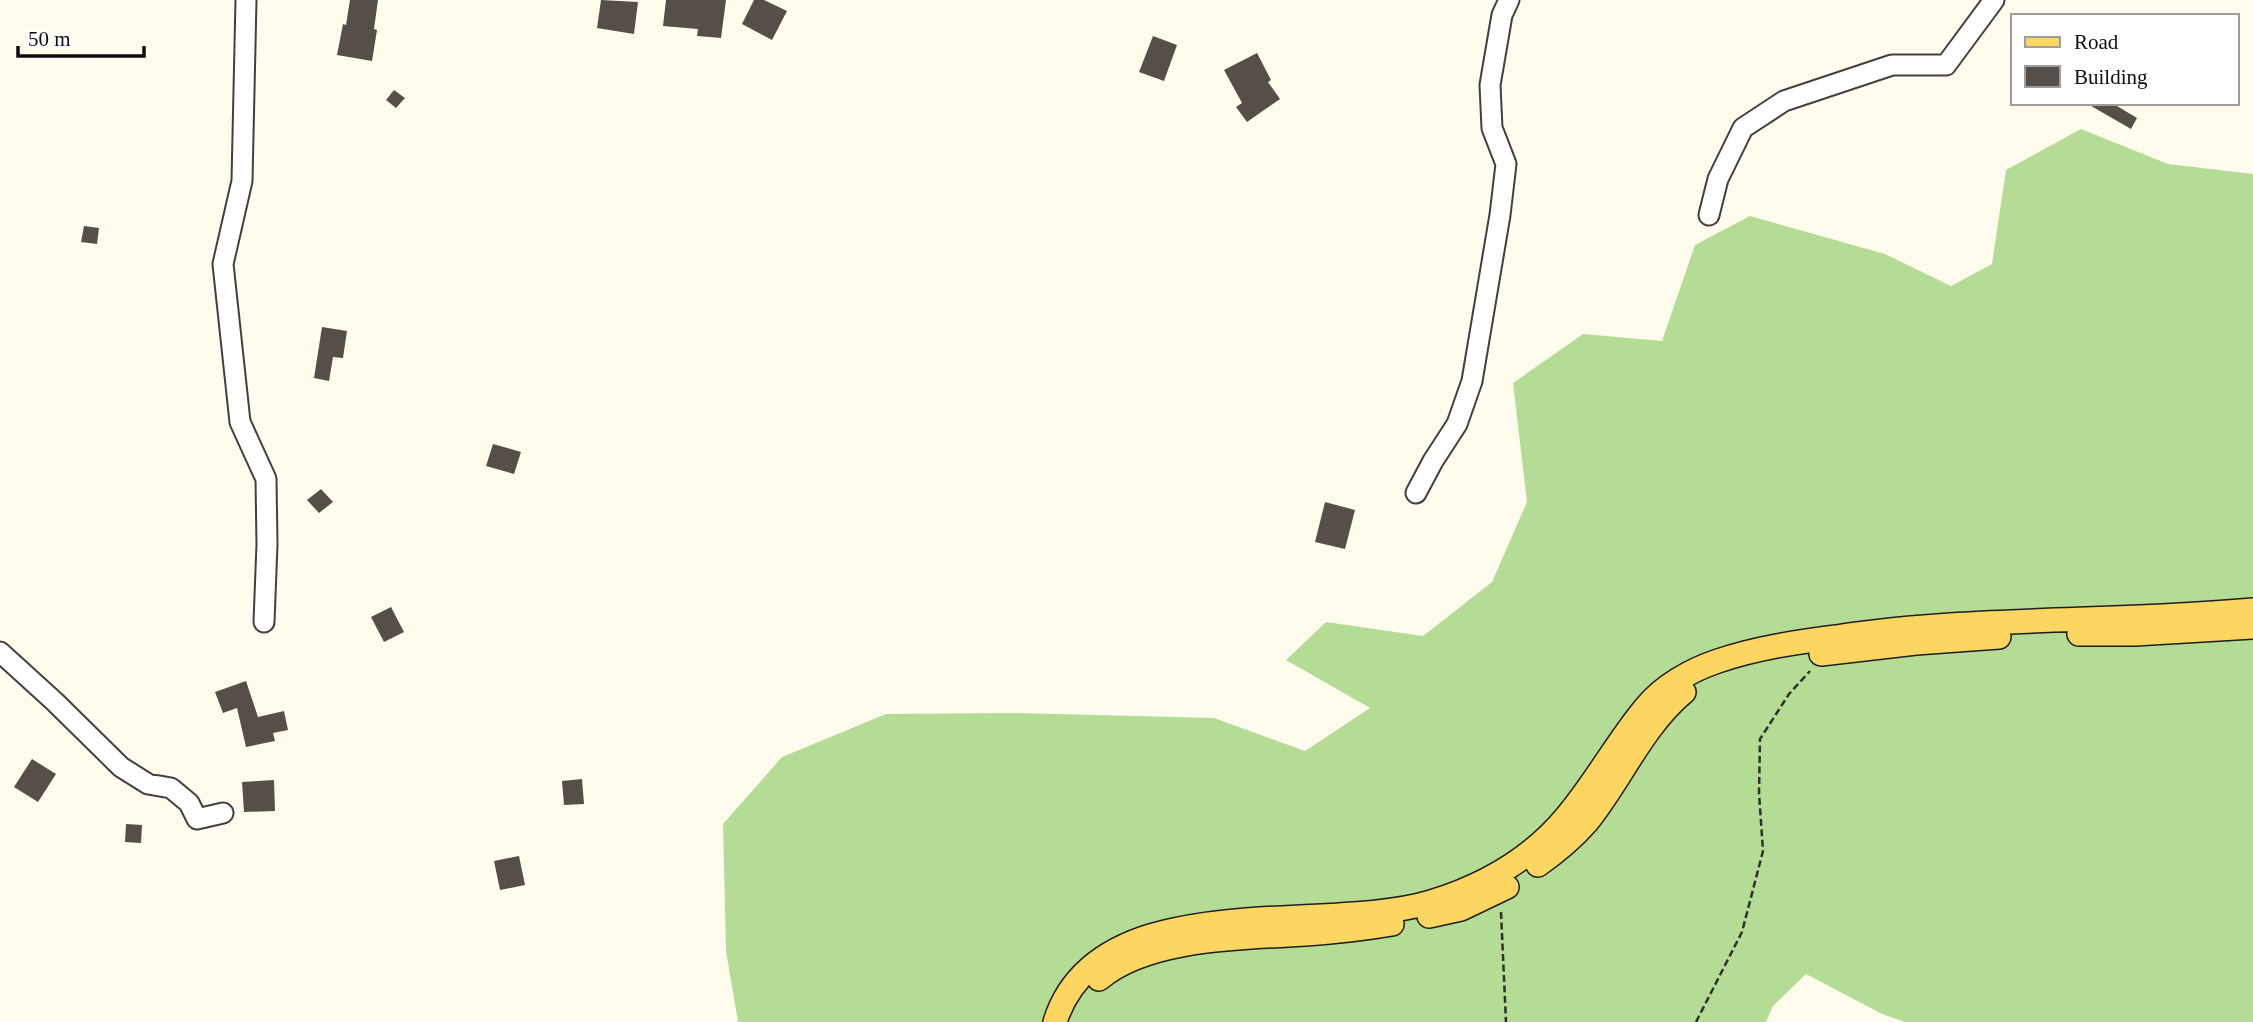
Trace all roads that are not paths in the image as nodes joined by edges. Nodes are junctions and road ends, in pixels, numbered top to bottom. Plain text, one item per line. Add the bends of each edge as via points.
1 (246, 0) edge
2 (1510, 0) edge
3 (1994, 0) edge
4 (1709, 215) dead end
5 (1416, 493) dead end
6 (2253, 610) edge
7 (264, 622) dead end
8 (2253, 627) edge
9 (0, 652) edge
10 (223, 813) dead end
11 (1055, 1022) edge
12 (1070, 1022) edge

1 - 7 street via 242,181 223,264 240,422 266,479
2 - 5 street via 1502,15 1490,85 1492,128 1506,164 1472,381 1457,424
3 - 4 street via 1946,65 1892,65 1784,101 1743,128 1718,179
6 - 11 main road via 1884,630 1751,651 1716,662 1692,671 1646,706 1566,817 1529,854 1487,881 1398,909 1233,922 1149,935 1120,947 1085,972 1068,993
8 - 12 main road via 1916,643 1827,653 1717,675 1690,686 1675,699 1586,823 1544,861 1500,891 1461,909 1361,929 1172,947 1109,971 1092,986
9 - 10 street via 121,767 148,784 171,788 189,803 198,819

